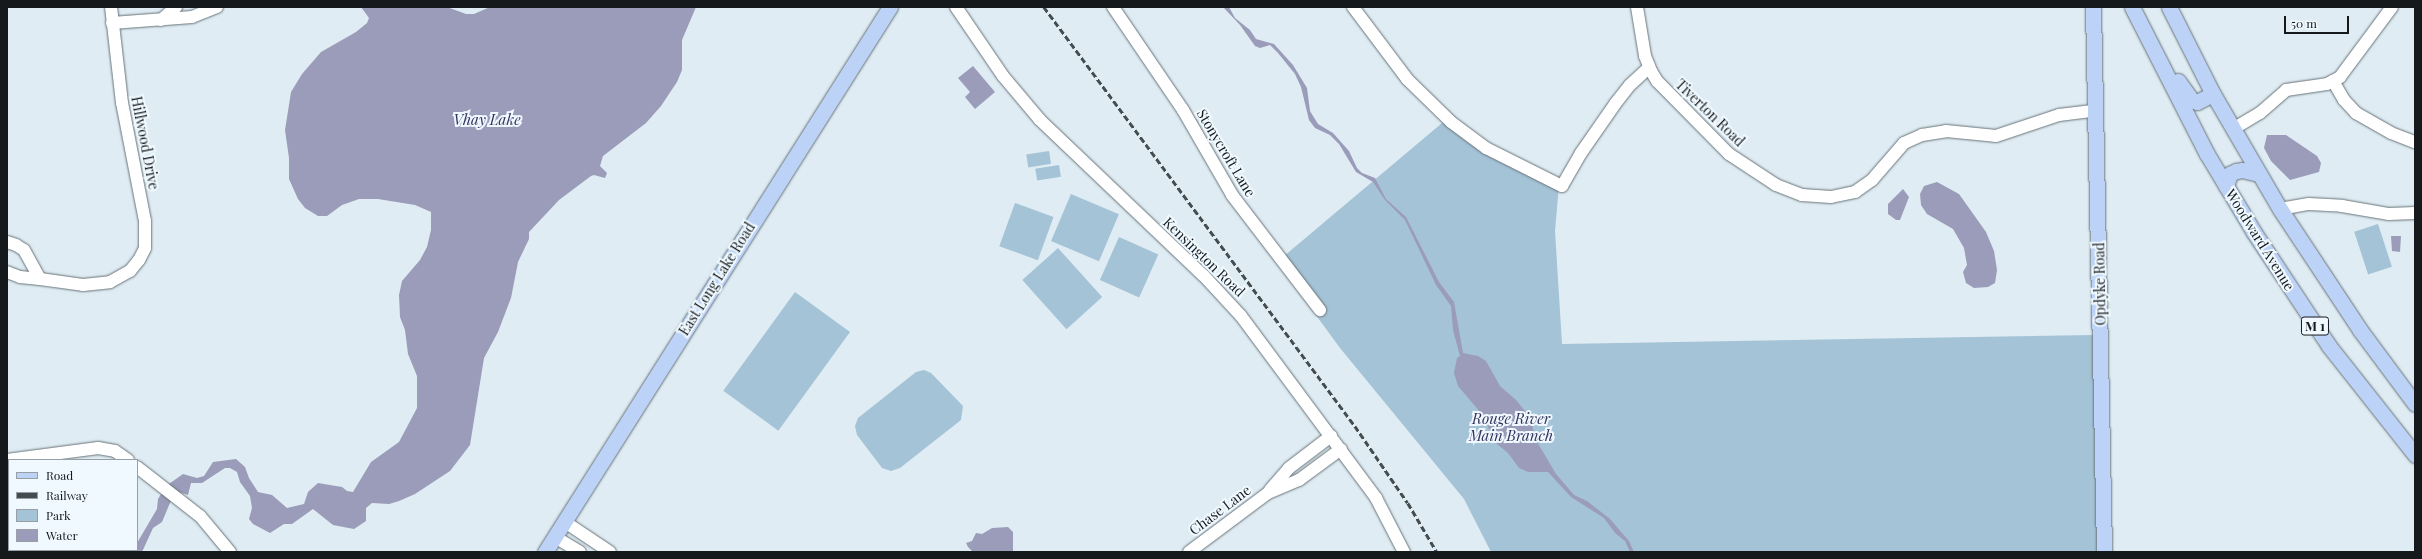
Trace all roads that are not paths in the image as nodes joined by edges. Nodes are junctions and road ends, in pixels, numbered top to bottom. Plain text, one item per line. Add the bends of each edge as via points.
1 (111, 7) edge
2 (176, 7) edge
3 (217, 7) edge
4 (890, 7) edge
5 (956, 7) edge
6 (1113, 7) edge
7 (1353, 7) edge
8 (1637, 7) edge
9 (2170, 7) edge
10 (2392, 7) edge
11 (2095, 10) edge
12 (2134, 13) edge
13 (161, 20) junction
14 (112, 23) junction
15 (1649, 67) junction
16 (2333, 81) junction
17 (2213, 94) junction
18 (2097, 110) junction
19 (2234, 129) junction
20 (2415, 142) edge
21 (2259, 174) junction
22 (2226, 186) junction
23 (2280, 209) junction
24 (2413, 211) edge
25 (7, 242) edge
26 (7, 272) edge
27 (40, 279) junction
28 (1320, 310) dead end
29 (2415, 404) edge
30 (2398, 434) junction
31 (1331, 436) junction
32 (2415, 442) edge
33 (1341, 449) junction
34 (2415, 455) edge
35 (15, 459) edge
36 (127, 459) edge
37 (138, 468) edge
38 (1268, 493) junction
39 (565, 522) junction
40 (555, 537) junction
41 (230, 552) edge
42 (545, 552) edge
43 (580, 552) edge
44 (610, 552) edge
45 (1189, 552) edge
46 (1404, 552) edge
47 (2104, 552) edge

1 - 14 street, Hillwood Drive
2 - 13 street
3 - 13 street via 192,17
4 - 39 main road, East Long Lake Road
5 - 31 street, Kensington Road via 1003,76 1036,116 1234,307
6 - 28 street, Stonycroft Lane via 1180,105 1232,195
7 - 15 street via 1407,79 1451,122 1486,148 1562,186 1615,104 1630,84
8 - 15 street, Tiverton Road
9 - 17 main road, M 1
10 - 16 street via 2381,19 2356,58
11 - 18 main road, Opdyke Road
12 - 17 main road via 2192,100 2197,102
12 - 22 main road, Woodward Avenue / M 1
13 - 14 street
14 - 27 street, Hillwood Drive via 122,103 146,235 145,248 140,260 124,275 110,282 94,285
15 - 18 street, Tiverton Road via 1668,93 1729,154 1776,185 1796,194 1811,197 1838,197 1860,189 1872,180 1904,143 1922,135 1951,131 1996,136 2059,115
16 - 19 street via 2286,90 2260,113
16 - 20 street via 2344,100 2356,113 2391,133
17 - 19 main road, M 1
18 - 47 main road, Opdyke Road
19 - 21 main road, M 1
21 - 22 main road via 2236,171 2230,174
21 - 23 main road, M 1
22 - 30 main road, Woodward Avenue / M 1 via 2329,346
23 - 24 street via 2310,204 2342,206 2389,214
23 - 29 main road, M 1 via 2333,292
25 - 27 street via 16,244 24,250
26 - 27 street via 20,277
30 - 32 main road
30 - 34 main road, Woodward Avenue / M 1
31 - 33 street, Kensington Road
31 - 38 street, Chase Lane via 1289,468
33 - 38 street, Chase Lane via 1299,480
33 - 46 street, Kensington Road via 1376,498
35 - 36 street via 98,448 115,451
37 - 41 street via 206,522
38 - 45 street, Chase Lane
39 - 40 main road, East Long Lake Road
39 - 44 street
40 - 42 main road, East Long Lake Road
40 - 43 street

